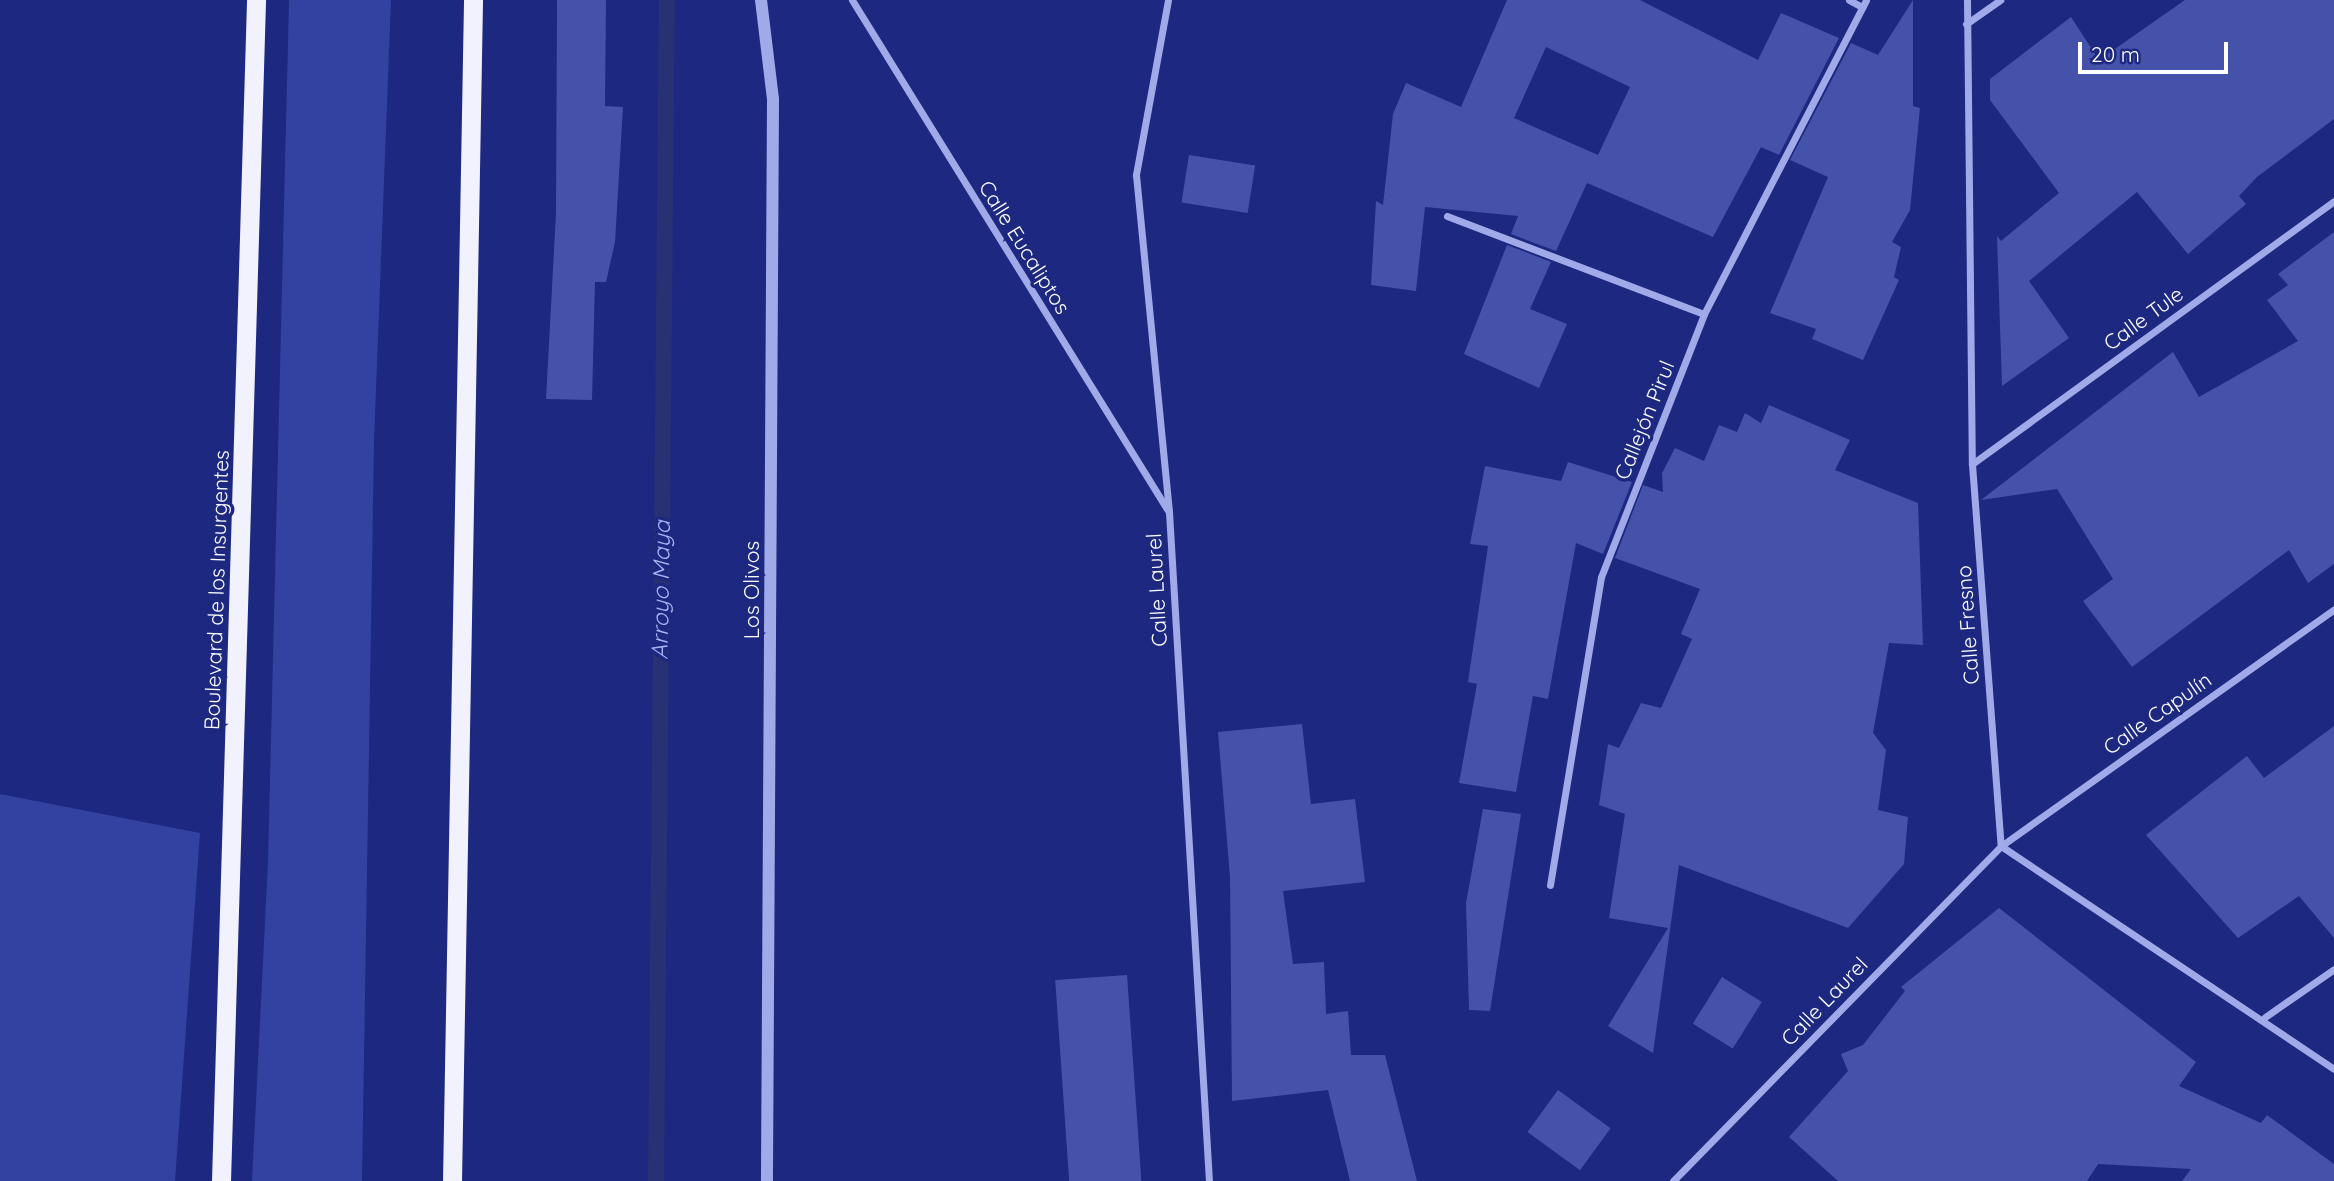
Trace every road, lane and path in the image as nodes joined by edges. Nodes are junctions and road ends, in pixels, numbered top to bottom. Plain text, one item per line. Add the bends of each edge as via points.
1 (256, 0) edge
2 (473, 0) edge
3 (761, 0) edge
4 (852, 0) edge
5 (1168, 0) edge
6 (1849, 0) edge
7 (1967, 0) edge
8 (2000, 0) edge
9 (1864, 3) edge
10 (1966, 24) junction
11 (2334, 201) edge
12 (1447, 216) dead end
13 (1704, 314) junction
14 (1972, 464) junction
15 (1169, 512) junction
16 (2334, 609) edge
17 (2001, 846) junction
18 (1550, 885) dead end
19 (2334, 969) edge
20 (2265, 1017) junction
21 (2334, 1069) edge
22 (221, 1181) edge
23 (452, 1181) edge
24 (767, 1181) edge
25 (1209, 1181) edge
26 (1673, 1181) edge

1 - 22 highway, Boulevard de los Insurgentes
2 - 23 highway
3 - 24 street, Los Olivos via 773,99
4 - 15 street, Calle Eucaliptos
5 - 15 street, Calle Laurel via 1136,175
6 - 9 street
7 - 10 street, Calle Fresno
8 - 10 street
9 - 13 street, Callejón Pirul
10 - 14 street, Calle Fresno
11 - 14 street, Calle Tule
12 - 13 street
13 - 18 street, Callejón Pirul via 1601,577
14 - 17 street, Calle Fresno
15 - 25 street, Calle Laurel
16 - 17 street, Calle Capulín
17 - 20 street
17 - 26 street, Calle Laurel
19 - 20 street
20 - 21 street

